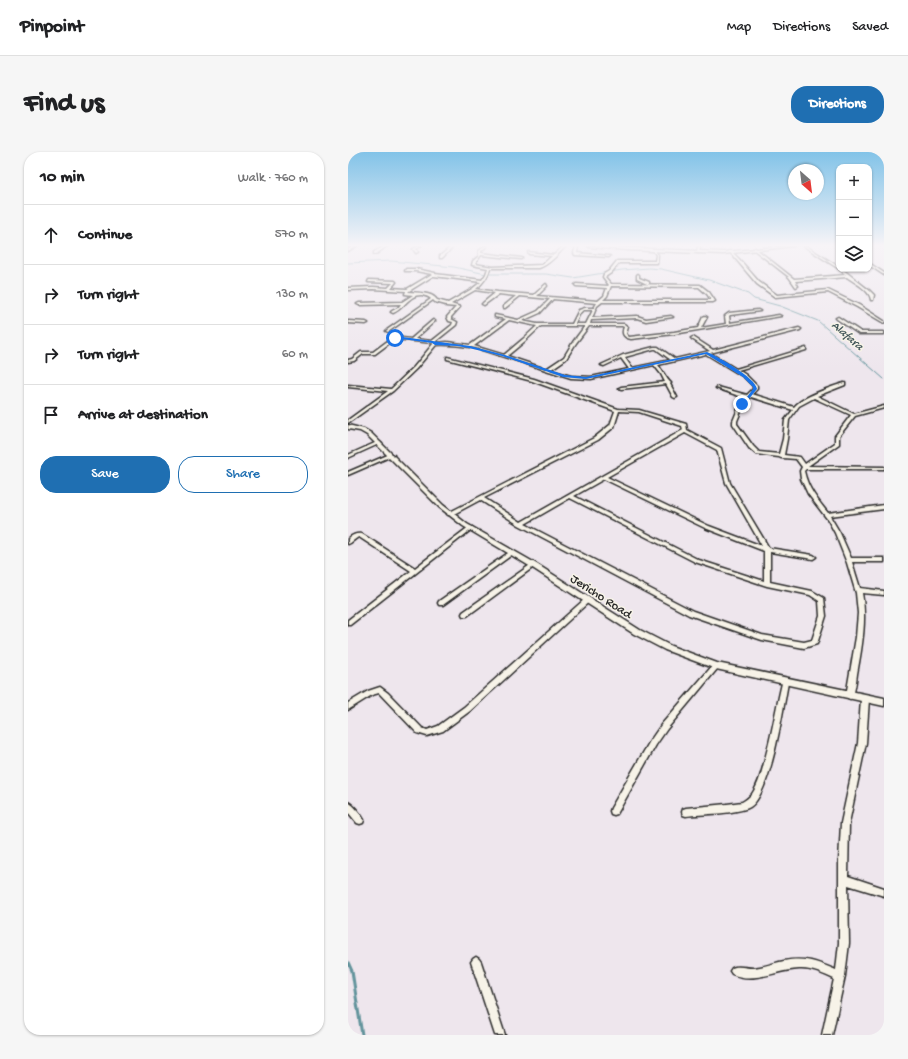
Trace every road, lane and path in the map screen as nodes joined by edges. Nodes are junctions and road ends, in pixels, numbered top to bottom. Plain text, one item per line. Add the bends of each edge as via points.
1 (413, 287) edge
2 (544, 287) edge
3 (609, 287) edge
4 (702, 287) edge
5 (764, 287) edge
6 (864, 287) edge
7 (348, 289) edge
8 (390, 289) joint
9 (474, 289) joint
10 (408, 290) junction
11 (498, 293) junction
12 (416, 294) junction
13 (519, 295) junction
14 (534, 296) junction
15 (434, 298) junction
16 (552, 298) junction
17 (872, 299) dead end
18 (600, 301) junction
19 (403, 303) junction
20 (359, 304) dead end
21 (484, 304) dead end
22 (447, 305) junction
23 (505, 307) dead end
24 (595, 309) junction
25 (758, 311) dead end
26 (393, 312) dead end
27 (496, 316) dead end
28 (779, 316) dead end
29 (671, 317) dead end
30 (705, 317) dead end
31 (590, 318) junction
32 (838, 318) dead end
33 (508, 319) junction
34 (434, 321) dead end
35 (519, 321) junction
36 (348, 322) edge
37 (884, 322) edge
38 (366, 323) dead end
39 (728, 324) junction
40 (538, 325) junction
41 (573, 325) junction
42 (587, 326) junction
43 (699, 329) junction
44 (799, 329) dead end
45 (388, 331) dead end
46 (884, 333) edge
47 (693, 338) dead end
48 (413, 339) junction
49 (434, 343) junction
50 (470, 347) junction
51 (805, 349) dead end
52 (712, 351) junction
53 (707, 353) junction
54 (504, 356) junction
55 (624, 356) junction
56 (448, 358) dead end
57 (674, 360) junction
58 (348, 362) edge
59 (603, 364) dead end
60 (654, 364) junction
61 (630, 368) junction
62 (548, 370) junction
63 (735, 370) junction
64 (668, 383) junction
65 (844, 384) dead end
66 (348, 386) edge
67 (621, 388) dead end
68 (718, 388) dead end
69 (392, 390) junction
70 (675, 396) dead end
71 (749, 396) junction
72 (814, 396) junction
73 (884, 407) edge
74 (795, 409) junction
75 (616, 410) junction
76 (854, 415) junction
77 (348, 422) edge
78 (348, 428) edge
79 (686, 431) junction
80 (379, 443) junction
81 (392, 455) junction
82 (348, 457) edge
83 (781, 457) junction
84 (804, 467) junction
85 (884, 468) edge
86 (348, 474) edge
87 (603, 478) junction
88 (569, 496) junction
89 (480, 498) junction
90 (884, 507) edge
91 (450, 514) junction
92 (826, 515) junction
93 (521, 524) junction
94 (470, 528) junction
95 (348, 542) edge
96 (767, 550) junction
97 (511, 553) junction
98 (813, 557) dead end
99 (848, 560) junction
100 (884, 560) edge
101 (533, 565) junction
102 (416, 571) junction
103 (767, 584) junction
104 (857, 590) junction
105 (884, 593) edge
106 (588, 600) junction
107 (441, 603) dead end
108 (465, 614) dead end
109 (348, 623) edge
110 (716, 666) junction
111 (785, 683) junction
112 (850, 696) junction
113 (865, 699) junction
114 (884, 702) edge
115 (348, 707) edge
116 (348, 806) edge
117 (614, 811) dead end
118 (686, 812) dead end
119 (360, 820) dead end
120 (843, 879) junction
121 (884, 892) edge
122 (476, 962) dead end
123 (735, 971) dead end
124 (840, 976) junction
125 (500, 1035) edge
126 (827, 1035) edge

1 - 10 street
2 - 14 street
3 - 18 street
4 - 18 street via 713,301
5 - 37 street via 776,296 828,291
6 - 17 street
7 - 8 street
8 - 10 street
9 - 11 street
9 - 22 street
10 - 12 street via 406,293
11 - 13 street
11 - 21 street
12 - 15 street via 430,295
12 - 19 street
13 - 14 street
13 - 23 street
14 - 16 street
15 - 22 street
15 - 45 street
16 - 18 street
16 - 35 street via 539,312
18 - 24 street
19 - 20 street
19 - 26 street via 399,310
22 - 49 street via 458,307 449,317 455,323
24 - 31 street
24 - 41 street via 579,311
25 - 39 street via 729,314
27 - 33 street
28 - 39 street
29 - 31 street via 646,320 637,317
30 - 43 street
31 - 42 street
32 - 46 street via 860,333
33 - 35 street
33 - 50 street
34 - 48 street
35 - 40 street
36 - 38 street
39 - 43 street
40 - 41 street
40 - 54 street
41 - 42 street
42 - 43 street via 625,326 624,335 630,338
42 - 62 street via 581,331 565,358
44 - 52 street
47 - 52 street
48 - 49 street
48 - 58 street via 394,338 375,352 362,353
49 - 50 street
49 - 69 street via 416,367
50 - 54 street
51 - 63 street
52 - 53 street
53 - 57 street
53 - 63 street
54 - 62 street
55 - 57 street via 656,347
55 - 59 street
55 - 61 street
56 - 75 street via 533,380
57 - 60 street
60 - 61 street
60 - 64 street
61 - 62 street via 586,378 564,376
63 - 71 street via 755,386
64 - 67 street
64 - 70 street
65 - 72 street
66 - 69 street
68 - 71 street
69 - 77 street
71 - 74 street
71 - 83 street via 742,404 735,424 754,450
72 - 74 street
72 - 76 street
73 - 76 street
74 - 83 street via 787,420
75 - 79 street via 639,411 684,425
75 - 89 street via 612,426 596,438
76 - 84 street via 837,436 837,443
78 - 80 street, Jericho Road via 362,430
79 - 87 street
79 - 96 street via 719,449 728,483
80 - 81 street, Jericho Road
80 - 82 street
81 - 86 street
81 - 91 street, Jericho Road
83 - 84 street via 798,458
84 - 85 street
84 - 92 street via 804,483
87 - 88 street
87 - 96 street via 707,527
88 - 93 street
88 - 103 street via 697,561
89 - 91 street
89 - 93 street
90 - 92 street
91 - 94 street, Jericho Road
92 - 99 street via 837,532
93 - 103 street via 691,613 762,637 804,645 815,642 823,616 822,600 812,593
94 - 97 street, Jericho Road
94 - 102 street
95 - 102 street via 360,535
96 - 98 street
96 - 103 street
97 - 101 street, Jericho Road
97 - 107 street
99 - 100 street
99 - 104 street
101 - 106 street, Jericho Road
101 - 108 street
102 - 109 street
104 - 105 street
104 - 112 street via 860,599 860,620
106 - 110 street, Jericho Road via 637,632 668,648
106 - 115 street via 467,709 440,729 427,733 420,731 380,690 370,693
110 - 111 street, Jericho Road
110 - 117 street via 661,733
111 - 112 street, Jericho Road
111 - 118 street via 775,739 756,796 746,805
112 - 113 street, Jericho Road
113 - 114 street, Jericho Road
113 - 120 street via 862,743 845,823
116 - 119 street
120 - 121 street
120 - 124 street via 844,944
122 - 125 street
123 - 124 street via 751,974 799,964
124 - 126 street

